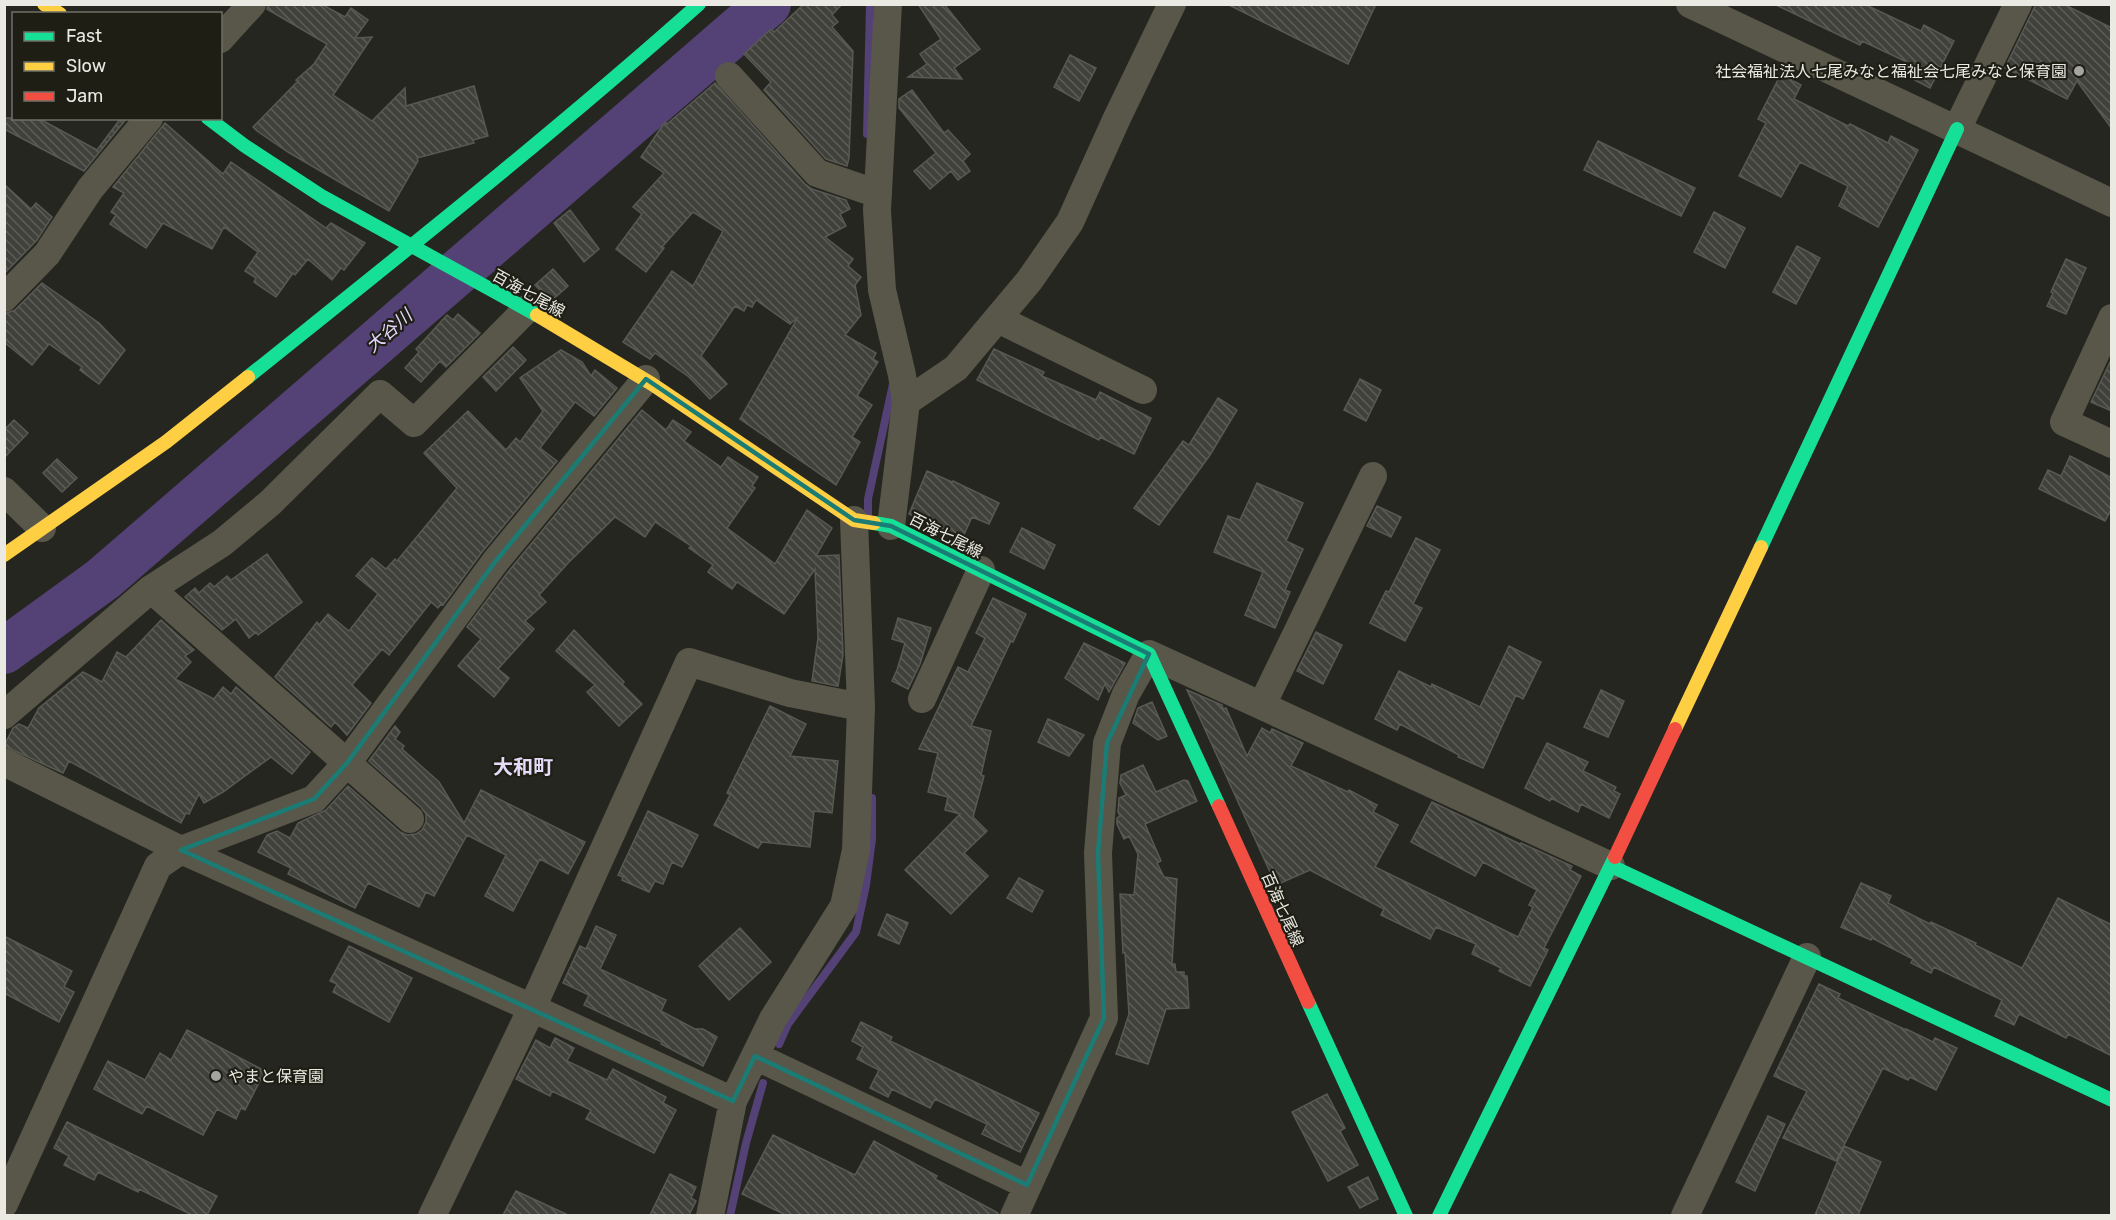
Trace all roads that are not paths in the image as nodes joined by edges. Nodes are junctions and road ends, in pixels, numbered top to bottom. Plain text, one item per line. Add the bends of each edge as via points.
1 (44, 4) edge
2 (252, 4) edge
3 (699, 4) edge
4 (888, 4) edge
5 (1172, 4) edge
6 (1690, 4) edge
7 (2018, 4) edge
8 (57, 12) edge
9 (222, 37) edge
10 (729, 76) dead end
11 (147, 120) edge
12 (210, 120) edge
13 (1957, 129) junction
14 (878, 194) junction
15 (2112, 203) edge
16 (411, 247) junction
17 (4, 298) edge
18 (527, 309) junction
19 (2112, 318) edge
20 (998, 319) junction
21 (646, 380) junction
22 (1143, 390) dead end
23 (906, 402) junction
24 (2112, 444) edge
25 (1373, 476) dead end
26 (4, 491) edge
27 (871, 522) junction
28 (42, 528) junction
29 (4, 555) edge
30 (981, 570) junction
31 (151, 589) junction
32 (1149, 654) junction
33 (922, 699) dead end
34 (1262, 705) junction
35 (861, 706) junction
36 (4, 715) edge
37 (4, 762) edge
38 (347, 763) junction
39 (410, 819) dead end
40 (181, 850) junction
41 (1611, 866) junction
42 (1807, 957) junction
43 (532, 1008) junction
44 (755, 1056) junction
45 (2112, 1100) edge
46 (733, 1101) junction
47 (1027, 1185) junction
48 (4, 1204) edge
49 (432, 1215) edge
50 (710, 1215) edge
51 (1014, 1215) edge
52 (1406, 1215) edge
53 (1439, 1215) edge
54 (1685, 1215) edge

1 - 8 street
2 - 9 street
3 - 16 street
4 - 14 street
5 - 20 street via 1070,222
6 - 13 street
7 - 13 street
10 - 14 street via 817,174
11 - 17 street via 90,189 47,254
12 - 16 street, 百海七尾線 via 317,192
13 - 15 street
13 - 41 street
14 - 23 street via 882,290
16 - 18 street, 百海七尾線
16 - 28 street via 166,442
18 - 21 street, 百海七尾線
18 - 31 street via 414,423 380,394 270,503 222,543
19 - 24 street via 2064,422
20 - 22 street
20 - 23 street via 956,368
21 - 27 street, 百海七尾線
21 - 38 street via 495,562
23 - 27 street
25 - 34 street
26 - 28 street
27 - 30 street, 百海七尾線
27 - 35 street
28 - 29 street
30 - 32 street, 百海七尾線
30 - 33 street
31 - 36 street
31 - 38 street
32 - 34 street
32 - 47 street via 1126,694 1107,743 1098,853 1104,1018
32 - 52 street, 百海七尾線
34 - 41 street
35 - 43 street via 790,693 689,662
35 - 44 street via 856,850 844,906 773,1019
37 - 40 street
38 - 39 street
38 - 40 street via 314,799
40 - 43 street
40 - 48 street via 158,866
41 - 42 street
41 - 53 street
42 - 45 street
42 - 54 street
43 - 46 street
43 - 49 street
44 - 46 street
44 - 47 street
46 - 50 street
47 - 51 street

